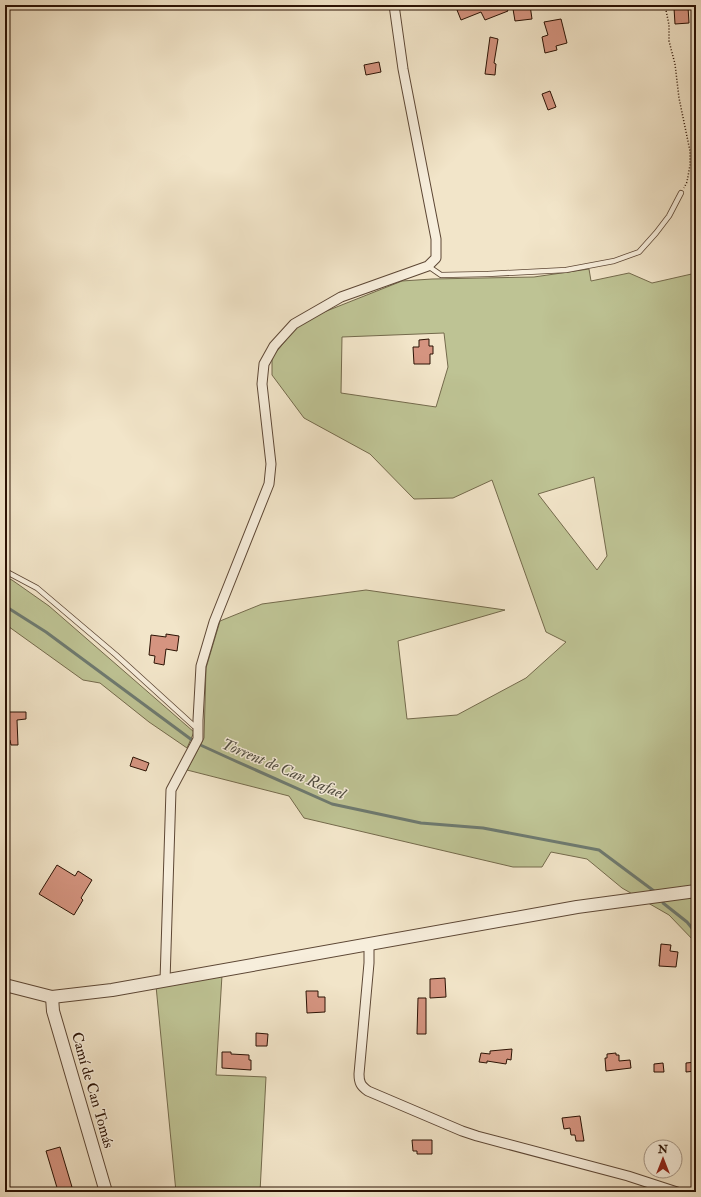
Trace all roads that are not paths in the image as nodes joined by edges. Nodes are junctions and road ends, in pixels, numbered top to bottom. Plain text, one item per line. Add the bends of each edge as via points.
1 (394, 5) edge
2 (681, 193) road end
3 (428, 266) junction
4 (5, 571) edge
5 (198, 728) junction
6 (696, 891) edge
7 (369, 944) junction
8 (166, 981) junction
9 (5, 985) edge
10 (52, 997) junction
11 (106, 1192) edge
12 (677, 1192) edge

1 - 3 street via 403,69 436,239 436,258
2 - 3 lane via 669,216 639,252 614,261 566,270 488,274 441,275
3 - 5 street via 341,297 294,324 274,346 264,364 262,384 271,464 269,484 214,622 201,666
4 - 5 lane via 37,588
5 - 8 street via 198,739 171,790
6 - 7 street via 577,907
7 - 8 street
7 - 12 street via 359,1074 361,1086 462,1131 628,1176
8 - 10 street
9 - 10 street
10 - 11 street, Camí de Can Tomás via 53,1011

